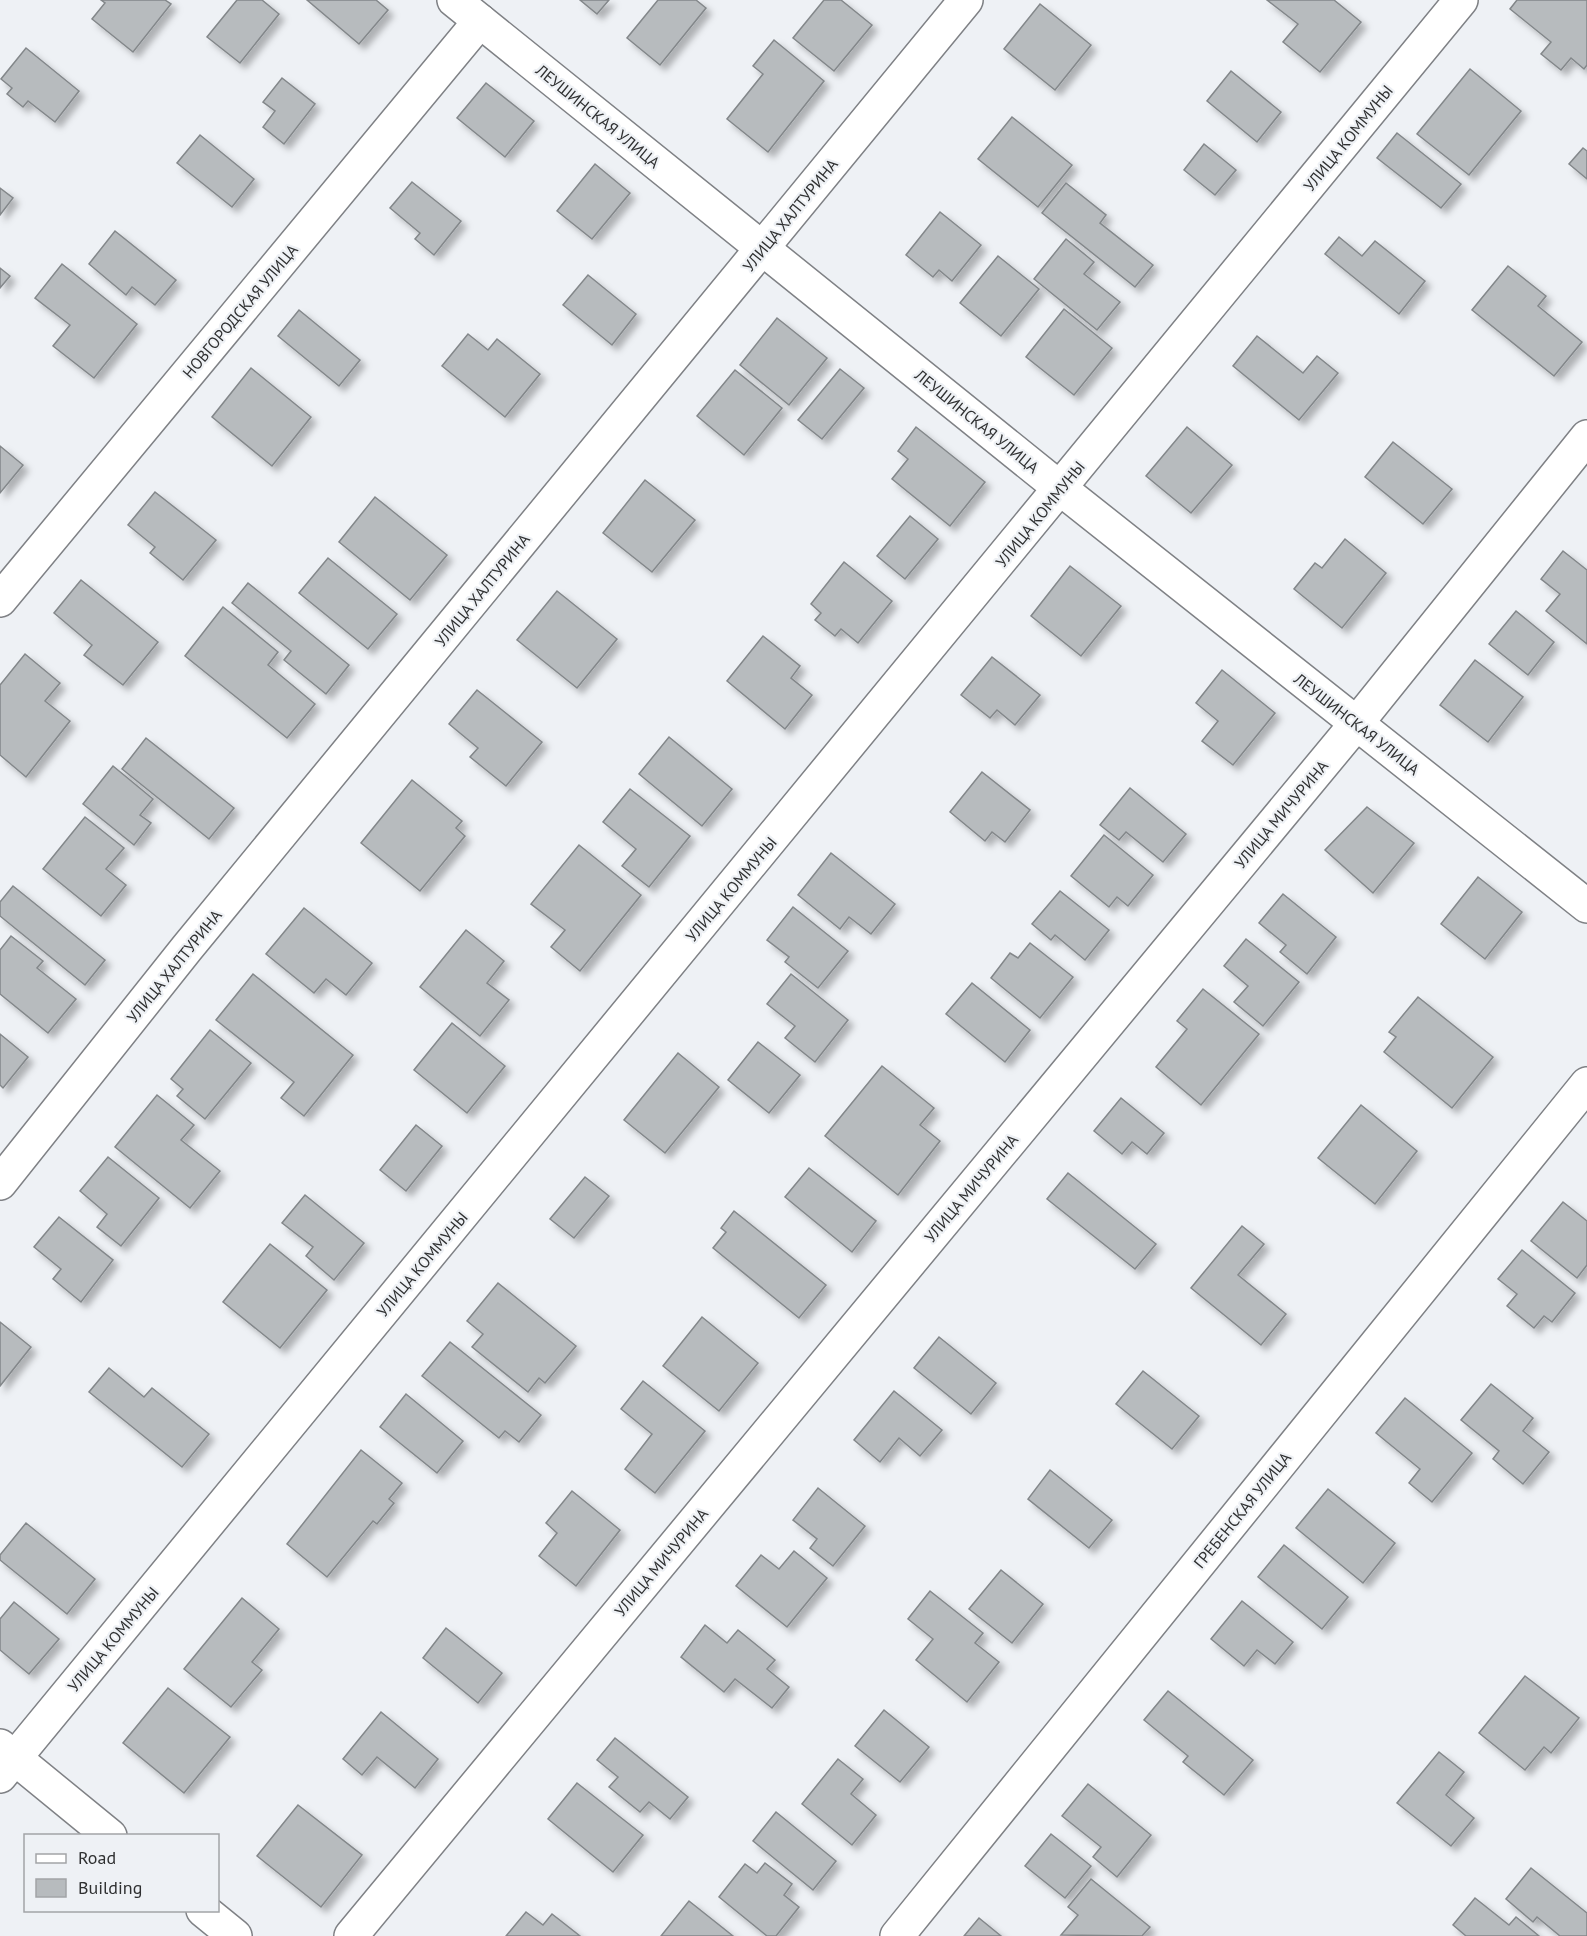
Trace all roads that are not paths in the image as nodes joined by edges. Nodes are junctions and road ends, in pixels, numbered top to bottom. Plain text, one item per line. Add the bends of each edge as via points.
1 (454, 0) edge
2 (966, 0) edge
3 (1461, 0) edge
4 (480, 21) junction
5 (763, 248) junction
6 (1587, 437) edge
7 (1061, 489) junction
8 (0, 600) edge
9 (1356, 724) junction
10 (1587, 906) edge
11 (1587, 1084) edge
12 (0, 1183) edge
13 (5, 1760) edge
14 (107, 1834) edge
15 (205, 1912) edge
16 (235, 1936) edge
17 (351, 1936) edge
18 (897, 1936) edge

1 - 4 street, ЛЕУШИНСКАЯ УЛИЦА
2 - 5 street, УЛИЦА ХАЛТУРИНА
3 - 7 street, УЛИЦА КОММУНЫ
4 - 5 street, ЛЕУШИНСКАЯ УЛИЦА
4 - 8 street, НОВГОРОДСКАЯ УЛИЦА
5 - 7 street, ЛЕУШИНСКАЯ УЛИЦА
5 - 12 street, УЛИЦА ХАЛТУРИНА via 195,939
6 - 9 street, УЛИЦА МИЧУРИНА
7 - 9 street, ЛЕУШИНСКАЯ УЛИЦА
7 - 13 street, УЛИЦА КОММУНЫ
9 - 10 street, ЛЕУШИНСКАЯ УЛИЦА
9 - 17 street, УЛИЦА МИЧУРИНА
11 - 18 street, ГРЕБЕНСКАЯ УЛИЦА
13 - 14 street
15 - 16 street

